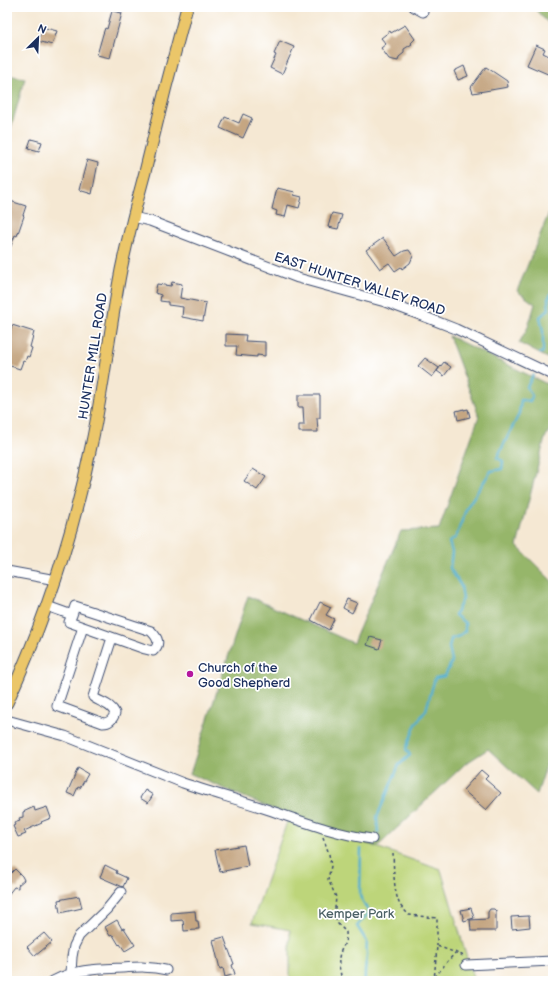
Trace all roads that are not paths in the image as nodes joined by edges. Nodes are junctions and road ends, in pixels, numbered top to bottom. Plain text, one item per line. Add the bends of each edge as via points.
1 (187, 7) edge
2 (414, 7) edge
3 (424, 12) dead end
4 (133, 217) junction
5 (553, 375) edge
6 (7, 571) edge
7 (56, 580) junction
8 (47, 606) junction
9 (72, 615) junction
10 (83, 627) junction
11 (112, 638) junction
12 (7, 703) edge
13 (7, 720) edge
14 (372, 839) dead end
15 (121, 892) dead end
16 (553, 961) edge
17 (466, 965) road end
18 (166, 970) dead end
19 (71, 973) junction
20 (53, 981) edge

1 - 4 main road, HUNTER MILL ROAD
2 - 3 street
4 - 5 street, EAST HUNTER VALLEY ROAD via 157,223 298,278 385,302 428,318
4 - 7 main road, HUNTER MILL ROAD via 114,307 82,490
6 - 7 street
7 - 8 main road, HUNTER MILL ROAD
8 - 9 street
8 - 12 main road, HUNTER MILL ROAD
9 - 10 street via 69,622
9 - 11 street via 75,606 151,631 158,642 157,648 153,651
10 - 11 street
10 - 11 street via 57,706 103,723 108,723 116,713 107,703 93,697
13 - 14 street via 65,736 183,783 336,832
15 - 19 street via 79,936 74,946
16 - 17 street
18 - 19 street via 148,967
19 - 20 street

